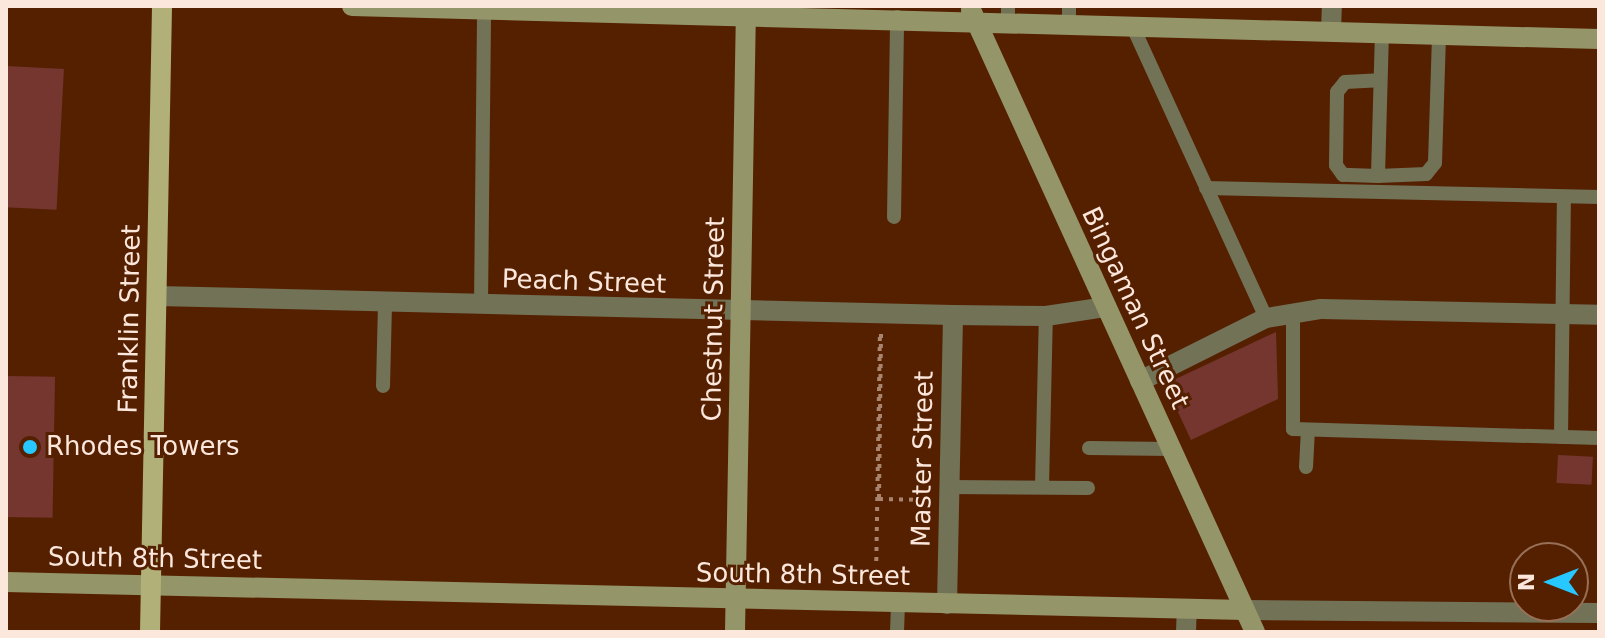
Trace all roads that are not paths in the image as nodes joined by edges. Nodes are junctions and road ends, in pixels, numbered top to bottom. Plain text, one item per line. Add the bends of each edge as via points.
1 (162, 6) edge
2 (352, 6) edge
3 (1332, 6) edge
4 (484, 9) junction
5 (746, 11) edge
6 (972, 13) edge
7 (1008, 13) edge
8 (1069, 14) edge
9 (897, 17) junction
10 (1132, 25) junction
11 (1331, 31) junction
12 (1382, 32) junction
13 (1439, 33) junction
14 (1599, 39) edge
15 (1379, 80) junction
16 (1378, 176) junction
17 (1206, 188) junction
18 (1564, 197) junction
19 (1599, 197) edge
20 (894, 217) dead end
21 (157, 296) junction
22 (385, 303) junction
23 (481, 305) junction
24 (1106, 307) junction
25 (741, 312) junction
26 (1293, 313) junction
27 (953, 315) junction
28 (1558, 315) junction
29 (1599, 315) edge
30 (1046, 316) junction
31 (1266, 318) junction
32 (1140, 381) junction
33 (383, 386) dead end
34 (1308, 430) junction
35 (1561, 437) junction
36 (1599, 438) edge
37 (1089, 448) dead end
38 (1171, 449) junction
39 (1306, 467) dead end
40 (1042, 487) junction
41 (1088, 488) dead end
42 (948, 494) junction
43 (6, 582) edge
44 (151, 585) junction
45 (735, 601) junction
46 (898, 603) junction
47 (947, 604) junction
48 (1187, 609) junction
49 (1245, 610) junction
50 (1599, 613) edge
51 (150, 632) edge
52 (735, 632) edge
53 (897, 632) edge
54 (1186, 632) edge
55 (1255, 632) edge

1 - 21 main road, Franklin Street
2 - 4 street
3 - 11 street
4 - 5 street
4 - 23 lane
5 - 9 street
5 - 25 street, Chestnut Street
6 - 7 street
6 - 9 street
6 - 24 street, Bingaman Street
7 - 8 street
8 - 10 street
9 - 20 lane
10 - 11 street
10 - 17 lane
11 - 12 street
12 - 13 street
12 - 15 lane
13 - 14 street
13 - 16 lane via 1435,163 1426,174
15 - 16 lane
15 - 16 lane via 1345,82 1337,92 1336,165 1343,175
17 - 18 lane
17 - 31 lane
18 - 19 lane
18 - 28 lane
21 - 22 street, Peach Street
21 - 44 main road, Franklin Street
22 - 23 street, Peach Street
22 - 33 lane
23 - 25 street, Peach Street
24 - 30 street, Peach Street
24 - 32 street, Bingaman Street
25 - 27 street, Peach Street
25 - 45 street, Chestnut Street
26 - 28 street
26 - 31 street
26 - 34 lane via 1293,429
27 - 30 street, Peach Street
27 - 42 street, Master Street
28 - 29 street
28 - 35 lane
30 - 40 lane
31 - 32 street
32 - 38 street, Bingaman Street
34 - 35 lane
34 - 39 lane
35 - 36 lane
37 - 38 lane
38 - 49 street, Bingaman Street
40 - 41 lane
40 - 42 lane
42 - 47 street, Master Street
43 - 44 street, South 8th Street
44 - 45 street, South 8th Street
44 - 51 main road, Franklin Street
45 - 46 street, South 8th Street
45 - 52 street, Chestnut Street
46 - 47 street, South 8th Street
46 - 53 lane
47 - 48 street, South 8th Street
48 - 49 street, South 8th Street
48 - 54 street
49 - 50 street, South 8th Street
49 - 55 street, Bingaman Street

